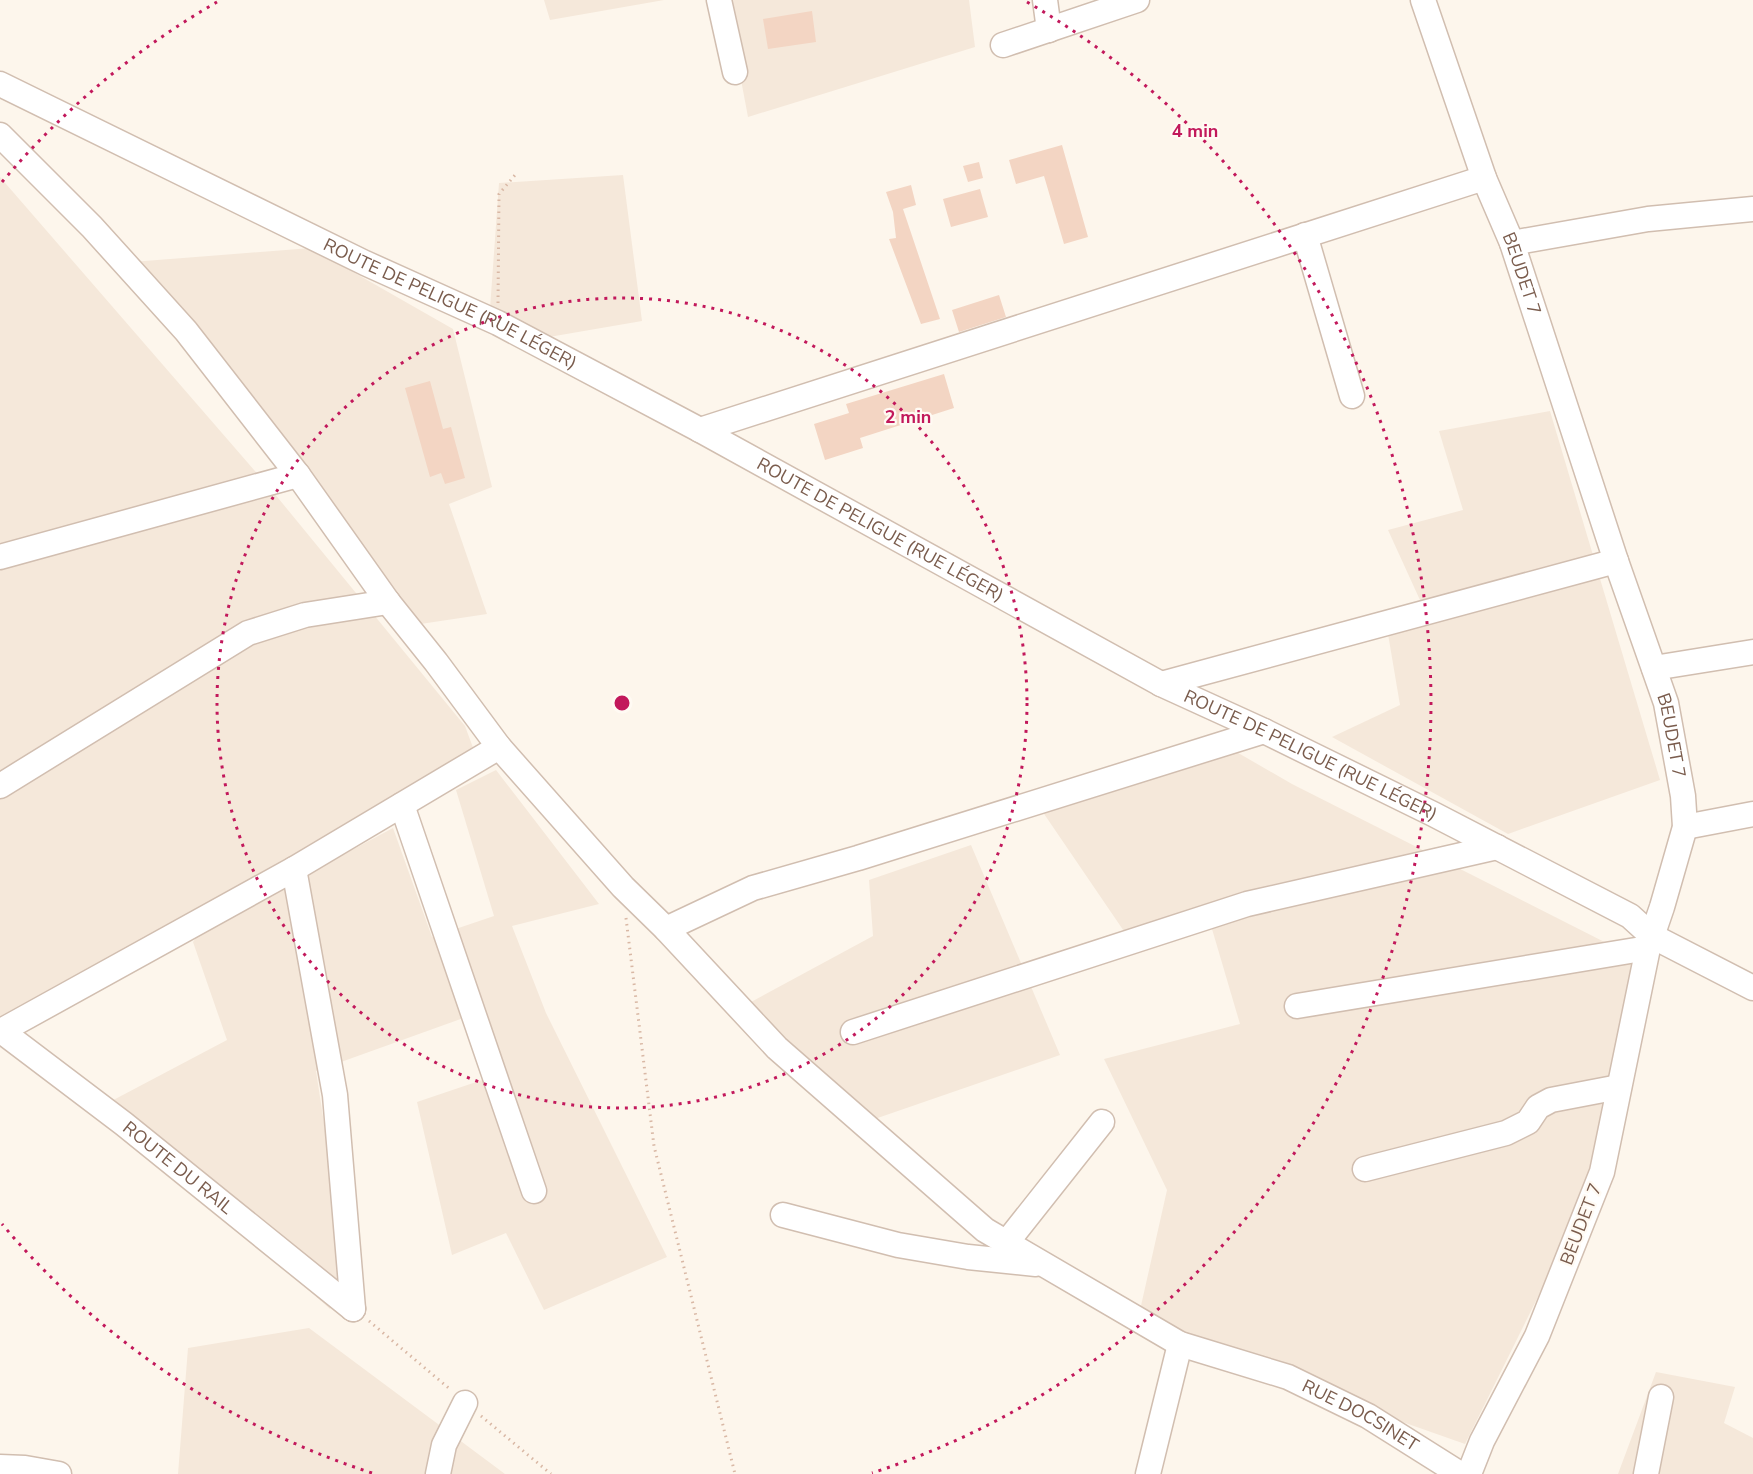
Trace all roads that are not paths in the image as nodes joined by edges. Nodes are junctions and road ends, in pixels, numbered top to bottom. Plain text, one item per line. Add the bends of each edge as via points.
1 (719, 0) edge
2 (1045, 0) edge
3 (1137, 0) edge
4 (1423, 0) edge
5 (1048, 30) junction
6 (1002, 45) dead end
7 (735, 72) dead end
8 (0, 84) edge
9 (0, 135) edge
10 (1484, 178) junction
11 (1753, 209) edge
12 (1305, 235) junction
13 (1512, 243) junction
14 (1352, 396) dead end
15 (700, 430) junction
16 (298, 475) junction
17 (0, 557) edge
18 (1616, 561) junction
19 (388, 602) junction
20 (1753, 652) edge
21 (1654, 668) junction
22 (1161, 684) junction
23 (1264, 731) junction
24 (499, 747) junction
25 (0, 786) edge
26 (402, 805) junction
27 (1753, 814) edge
28 (1685, 827) junction
29 (1497, 847) junction
30 (294, 869) junction
31 (666, 929) junction
32 (1650, 942) junction
33 (1753, 988) edge
34 (1297, 1006) dead end
35 (1, 1031) edge
36 (853, 1032) dead end
37 (1619, 1087) junction
38 (1102, 1122) dead end
39 (1365, 1169) dead end
40 (534, 1191) dead end
41 (783, 1215) dead end
42 (1007, 1242) junction
43 (1047, 1265) junction
44 (1180, 1344) junction
45 (1661, 1397) dead end
46 (465, 1403) dead end
47 (0, 1467) edge
48 (59, 1474) edge
49 (438, 1474) edge
50 (1148, 1474) edge
51 (1460, 1474) edge
52 (1469, 1474) edge
53 (1646, 1474) edge

1 - 7 street
2 - 5 street
3 - 5 street
4 - 10 street, BEUDET 7
5 - 6 street
8 - 15 street, ROUTE DE PELIGUE (RUE LÉGER) via 365,263 498,323
9 - 16 street, RUE DOCSINET via 92,226 186,331
10 - 12 street
10 - 13 street, BEUDET 7
11 - 13 street via 1648,219
12 - 14 street
12 - 15 street
13 - 18 street, BEUDET 7
15 - 22 street, ROUTE DE PELIGUE (RUE LÉGER)
16 - 17 street
16 - 19 street, RUE DOCSINET
18 - 21 street, BEUDET 7
18 - 22 street
19 - 24 street, RUE DOCSINET
19 - 25 street via 306,615 248,633
20 - 21 street
21 - 28 street, BEUDET 7 via 1666,703
22 - 23 street, ROUTE DE PELIGUE (RUE LÉGER)
23 - 29 street, ROUTE DE PELIGUE (RUE LÉGER)
23 - 31 street via 753,888
24 - 26 street
24 - 31 street, RUE DOCSINET via 622,886
26 - 30 street
26 - 40 street
27 - 28 street
28 - 32 street, BEUDET 7
29 - 32 street, ROUTE DE PELIGUE (RUE LÉGER) via 1630,916
29 - 36 street via 1247,904
30 - 35 street
30 - 35 street, ROUTE DU RAIL via 335,1095 353,1309 124,1124
31 - 42 street, RUE DOCSINET via 777,1047 985,1230
32 - 33 street, ROUTE DE PELIGUE (RUE LÉGER)
32 - 34 street
32 - 37 street, BEUDET 7
37 - 39 street via 1551,1100 1538,1107 1528,1122 1506,1133
37 - 52 street, BEUDET 7 via 1602,1172 1537,1336
38 - 42 street
41 - 43 street via 898,1245
42 - 43 street, RUE DOCSINET
43 - 44 street, RUE DOCSINET
44 - 50 street
44 - 51 street, RUE DOCSINET via 1288,1377 1368,1416
45 - 53 street
46 - 49 street via 444,1445
47 - 48 street

